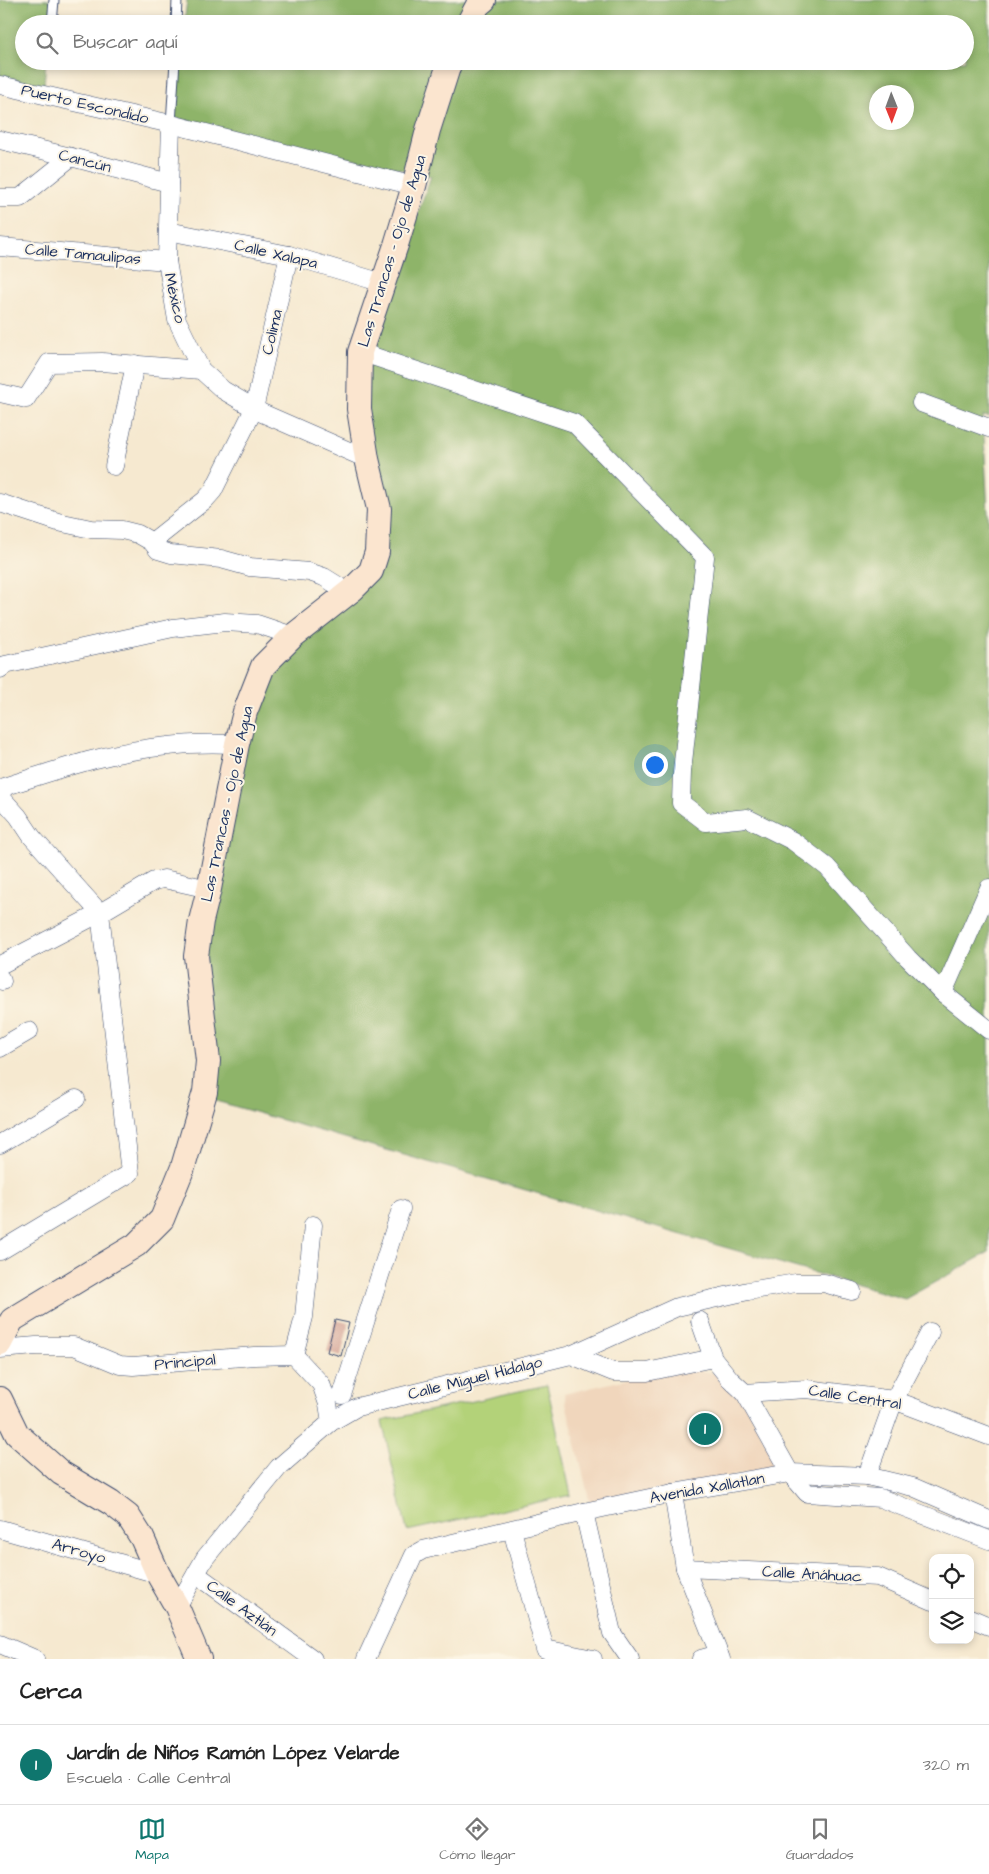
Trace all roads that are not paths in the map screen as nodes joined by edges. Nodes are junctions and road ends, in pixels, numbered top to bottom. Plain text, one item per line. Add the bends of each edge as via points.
1 (54, 0) edge
2 (177, 0) edge
3 (53, 15) edge
4 (176, 15) edge
5 (174, 70) edge
6 (447, 70) edge
7 (0, 85) edge
8 (171, 124) junction
9 (0, 140) edge
10 (72, 157) junction
11 (169, 183) junction
12 (414, 186) junction
13 (0, 198) edge
14 (168, 231) junction
15 (0, 247) edge
16 (290, 255) junction
17 (166, 261) junction
18 (383, 283) junction
19 (360, 352) junction
20 (135, 364) junction
21 (201, 370) junction
22 (0, 393) edge
23 (921, 403) dead end
24 (254, 409) junction
25 (989, 428) edge
26 (367, 459) junction
27 (114, 466) dead end
28 (0, 503) edge
29 (152, 542) junction
30 (344, 596) junction
31 (292, 636) junction
32 (0, 669) edge
33 (237, 744) junction
34 (0, 788) edge
35 (0, 796) edge
36 (989, 888) edge
37 (210, 890) junction
38 (100, 913) junction
39 (1, 975) edge
40 (943, 993) junction
41 (29, 1030) dead end
42 (989, 1030) edge
43 (0, 1048) edge
44 (76, 1099) dead end
45 (0, 1144) edge
46 (401, 1209) dead end
47 (313, 1225) dead end
48 (0, 1251) edge
49 (852, 1291) dead end
50 (700, 1321) dead end
51 (930, 1332) dead end
52 (0, 1343) edge
53 (0, 1350) edge
54 (294, 1355) junction
55 (571, 1355) junction
56 (713, 1358) junction
57 (321, 1384) junction
58 (745, 1393) junction
59 (342, 1395) junction
60 (0, 1400) edge
61 (894, 1400) junction
62 (357, 1407) junction
63 (330, 1422) junction
64 (989, 1436) edge
65 (790, 1472) junction
66 (867, 1476) junction
67 (890, 1482) junction
68 (673, 1493) junction
69 (880, 1498) junction
70 (584, 1512) junction
71 (989, 1520) edge
72 (0, 1529) edge
73 (512, 1530) junction
74 (989, 1540) edge
75 (686, 1568) junction
76 (158, 1574) junction
77 (196, 1574) junction
78 (929, 1599) edge
79 (177, 1607) junction
80 (974, 1620) edge
81 (989, 1626) edge
82 (0, 1644) edge
83 (720, 1657) edge
84 (35, 1659) edge
85 (199, 1659) edge
86 (313, 1659) edge
87 (366, 1659) edge
88 (593, 1659) edge
89 (630, 1659) edge
90 (701, 1659) edge

1 - 3 lane
2 - 4 lane
5 - 8 lane, México
6 - 12 street, Las Trancas - Ojo de Agua
7 - 8 street, Puerto Escondido
8 - 11 street, México
8 - 12 street, Puerto Escondido
9 - 10 street, Cancún
10 - 11 street, Cancún
10 - 13 street via 20,198
11 - 14 street, México
12 - 18 street, Las Trancas - Ojo de Agua
14 - 16 street, Calle Xalapa
14 - 17 street, México
15 - 17 street, Calle Tamaulipas
16 - 18 street, Calle Xalapa
16 - 24 street, Colima
17 - 21 street, México via 177,320
18 - 19 street, Las Trancas - Ojo de Agua
19 - 26 street, Las Trancas - Ojo de Agua via 359,409
19 - 40 street via 574,423 705,557 681,804 706,822 747,818 793,841 826,867
20 - 21 street
20 - 22 street via 49,363 26,399
20 - 27 street
21 - 24 street, México via 223,390
23 - 25 street
24 - 26 street, México
24 - 29 street, Colima via 213,491
26 - 30 street, Las Trancas - Ojo de Agua via 379,509 377,552 371,571
28 - 29 street via 58,522 138,534
29 - 30 street via 158,550 171,554 221,559 250,567 309,572 340,587
30 - 31 street, Las Trancas - Ojo de Agua
31 - 32 street via 258,624 226,622 173,628 6,665
31 - 33 street, Las Trancas - Ojo de Agua via 263,666 245,712
33 - 34 street via 166,746 123,753
33 - 37 street, Las Trancas - Ojo de Agua
35 - 38 street
36 - 40 street
37 - 38 street via 164,879 154,881
37 - 52 street, Las Trancas - Ojo de Agua via 196,956 208,1061 205,1092 183,1167 162,1219 136,1245 12,1320
38 - 39 street
38 - 48 street via 130,1173
40 - 42 street
41 - 43 street
44 - 45 street
46 - 59 street
47 - 54 street via 304,1317
49 - 55 street, Calle Miguel Hidalgo via 824,1283 796,1283 676,1307
50 - 56 street
51 - 61 street
53 - 54 street, Principal via 74,1346 120,1365 133,1366
54 - 57 street
55 - 56 street via 613,1372 647,1372
55 - 62 street, Calle Miguel Hidalgo
56 - 58 street
57 - 59 street
57 - 63 street
58 - 61 street, Calle Central via 807,1389
58 - 65 street
59 - 62 street
60 - 76 street via 17,1434 61,1473 128,1516
61 - 64 street, Calle Central
61 - 66 street
62 - 63 street, Calle Miguel Hidalgo
63 - 77 street, Calle Miguel Hidalgo via 279,1467 204,1558
65 - 66 street, Avenida Xallatlan
65 - 68 street, Avenida Xallatlan
65 - 69 street via 807,1493
66 - 67 street, Avenida Xallatlan
67 - 69 street
67 - 71 street, Avenida Xallatlan via 913,1488
68 - 70 street, Avenida Xallatlan
68 - 75 street
69 - 74 street
70 - 73 street, Avenida Xallatlan
70 - 89 street via 612,1633
72 - 76 street, Arroyo
73 - 87 street, Avenida Xallatlan via 423,1550 414,1555
73 - 88 street via 544,1649
75 - 78 street, Calle Anáhuac via 878,1577
75 - 83 street
76 - 79 street
77 - 79 street, Calle Miguel Hidalgo
77 - 86 street, Calle Aztlán
79 - 85 street
80 - 81 street
82 - 84 street
83 - 90 street

